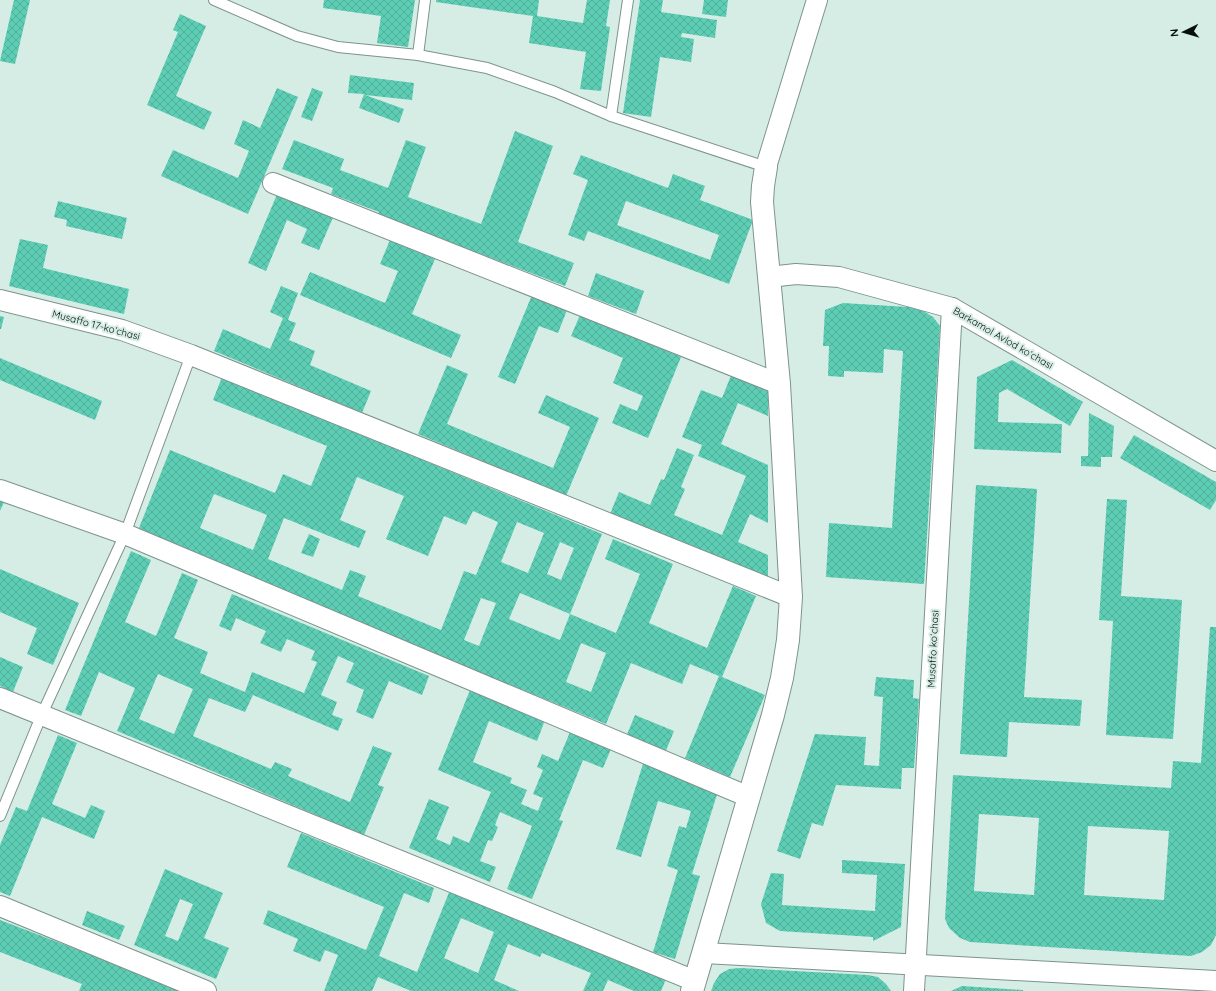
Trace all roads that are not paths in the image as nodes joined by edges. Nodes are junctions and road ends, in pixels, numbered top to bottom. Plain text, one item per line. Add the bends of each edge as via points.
1 (425, 0) edge
2 (628, 0) edge
3 (817, 0) edge
4 (217, 1) edge
5 (418, 55) junction
6 (611, 116) junction
7 (766, 167) junction
8 (274, 183) dead end
9 (769, 277) junction
10 (0, 300) edge
11 (952, 308) junction
12 (191, 355) junction
13 (779, 384) junction
14 (1216, 461) edge
15 (0, 490) edge
16 (125, 534) junction
17 (791, 597) junction
18 (0, 698) edge
19 (42, 714) junction
20 (749, 797) junction
21 (0, 816) edge
22 (0, 906) edge
23 (704, 953) junction
24 (916, 965) junction
25 (1216, 981) edge
26 (694, 986) edge
27 (206, 991) edge
28 (914, 991) edge

1 - 5 lane
2 - 6 lane
3 - 7 street
4 - 5 lane via 297,36 338,47
5 - 6 lane via 486,68 555,92
6 - 7 lane
7 - 9 street via 762,202
8 - 13 street
9 - 11 street, Barkamol Avlod koʻchasi via 796,274 839,277
9 - 13 street
10 - 12 street, Musaffo 17-koʻchasi via 122,330
11 - 14 street, Barkamol Avlod koʻchasi
11 - 24 street, Musaffo koʻchasi
12 - 16 lane
12 - 17 street, Musaffo 17-koʻchasi
13 - 17 street
15 - 16 street
16 - 19 lane
16 - 20 street
17 - 20 street via 782,678
18 - 19 street
19 - 21 lane
19 - 26 street
20 - 23 street
22 - 27 street
23 - 24 street
23 - 26 street
24 - 25 street
24 - 28 street, Musaffo koʻchasi

